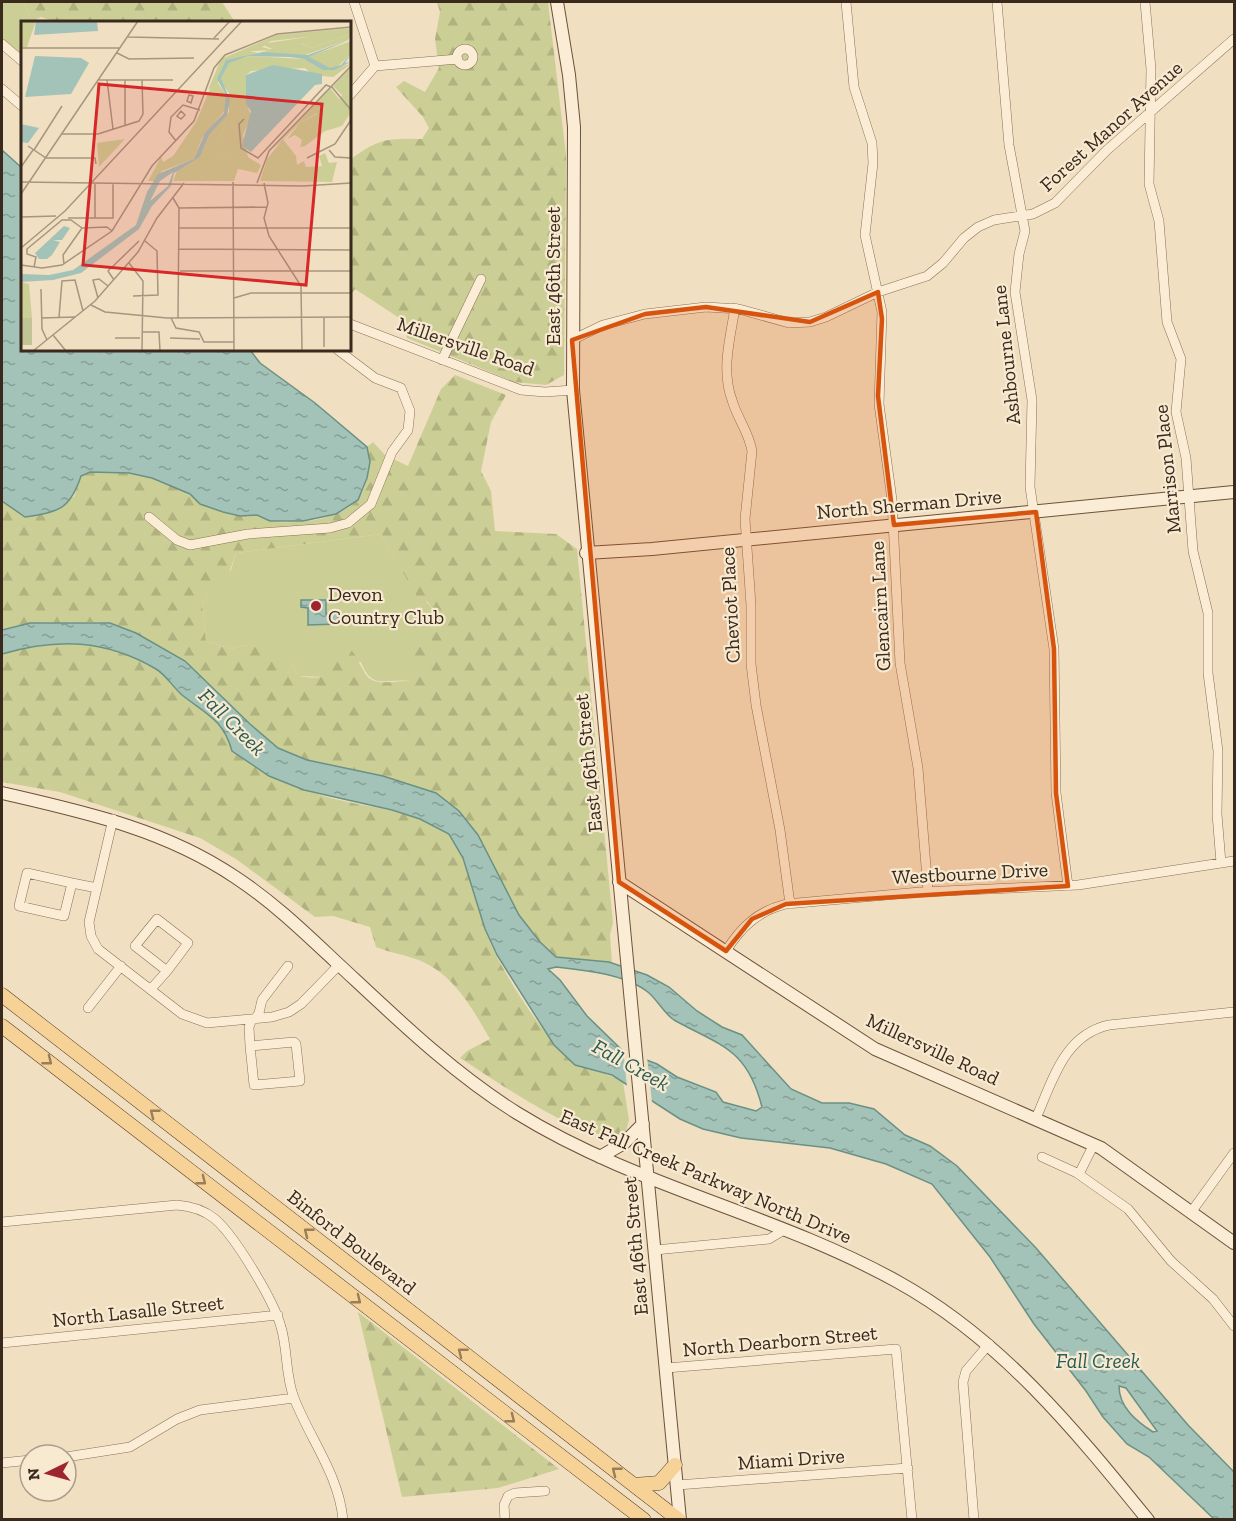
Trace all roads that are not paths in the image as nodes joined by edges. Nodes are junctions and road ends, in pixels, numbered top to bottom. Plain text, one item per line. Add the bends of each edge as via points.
1 (354, 2) edge
2 (557, 2) edge
3 (846, 2) edge
4 (996, 2) edge
5 (1144, 2) edge
6 (1234, 39) edge
7 (2, 44) edge
8 (458, 59) dead end
9 (21, 60) edge
10 (375, 66) junction
11 (2, 89) edge
12 (351, 94) edge
13 (21, 105) edge
14 (1151, 112) junction
15 (1022, 216) junction
16 (481, 279) dead end
17 (878, 292) junction
18 (735, 308) junction
19 (351, 326) edge
20 (572, 340) junction
21 (339, 351) edge
22 (442, 360) junction
23 (573, 390) junction
24 (1234, 492) edge
25 (1189, 496) junction
26 (1036, 512) junction
27 (149, 517) dead end
28 (894, 525) junction
29 (746, 540) junction
30 (586, 553) junction
31 (2, 793) edge
32 (112, 819) junction
33 (1234, 861) edge
34 (1221, 863) junction
35 (619, 882) junction
36 (72, 883) junction
37 (1068, 886) junction
38 (97, 888) junction
39 (928, 891) junction
40 (790, 904) junction
41 (726, 951) junction
42 (339, 965) junction
43 (120, 966) junction
44 (288, 966) dead end
45 (166, 971) junction
46 (151, 989) junction
47 (2, 995) edge
48 (88, 1008) dead end
49 (1234, 1012) edge
50 (253, 1019) junction
51 (2, 1026) edge
52 (250, 1046) junction
53 (642, 1117) junction
54 (1036, 1118) junction
55 (1094, 1144) junction
56 (1234, 1153) edge
57 (600, 1157) junction
58 (1042, 1158) dead end
59 (1079, 1174) junction
60 (648, 1178) junction
61 (1192, 1211) junction
62 (2, 1222) edge
63 (784, 1230) junction
64 (1234, 1243) edge
65 (655, 1250) junction
66 (278, 1315) junction
67 (1234, 1326) edge
68 (2, 1343) edge
69 (989, 1344) junction
70 (666, 1368) junction
71 (294, 1398) junction
72 (78, 1454) edge
73 (18, 1461) edge
74 (2, 1463) edge
75 (675, 1465) junction
76 (908, 1468) junction
77 (633, 1485) junction
78 (677, 1485) junction
79 (545, 1491) dead end
80 (343, 1520) edge
81 (505, 1520) edge
82 (644, 1520) edge
83 (680, 1520) edge
84 (912, 1520) edge
85 (974, 1520) edge
86 (1148, 1520) edge

1 - 10 street
2 - 20 main road, East 46th Street via 570,75 574,127
3 - 17 street, Glencairn Lane via 854,87 872,142 865,231
4 - 15 street, Ashbourne Lane via 1010,145
5 - 14 street, Marrison Place
6 - 14 street, Forest Manor Avenue
7 - 9 street
8 - 10 street
10 - 12 street
11 - 13 street
14 - 15 street, Forest Manor Avenue via 1055,203
14 - 25 street, Marrison Place via 1149,184 1159,221 1167,322 1181,359 1176,405
15 - 17 street, Forest Manor Avenue via 978,227 933,272
15 - 26 street, Ashbourne Lane via 1025,231 1018,254 1015,292 1030,381 1029,473
16 - 22 street
17 - 18 street, Forest Manor Avenue via 804,323
17 - 28 street, Glencairn Lane via 882,319 878,396
18 - 20 street, Forest Manor Avenue via 655,311 606,324
18 - 29 street, Cheviot Place via 726,369 731,400 752,451 745,509
19 - 22 street, Millersville Road
20 - 23 main road, East 46th Street
21 - 27 street via 375,378 401,388 408,402 410,423 392,452 371,504 355,519 340,526 248,534 190,545 177,540
22 - 23 street, Millersville Road via 521,390
23 - 30 main road, East 46th Street
24 - 25 main road, North Sherman Drive
25 - 26 main road, North Sherman Drive
25 - 34 street, Marrison Place via 1193,551 1208,613 1208,673 1218,751
26 - 28 main road, North Sherman Drive
26 - 37 street, Ashbourne Lane via 1044,597 1055,656 1056,793
28 - 29 main road, North Sherman Drive
28 - 39 street, Glencairn Lane via 900,663 918,768
29 - 30 main road, North Sherman Drive
29 - 40 street, Cheviot Place via 753,688
30 - 35 main road, East 46th Street
31 - 32 main road, East Fall Creek Parkway North Drive
32 - 38 street
32 - 42 main road, East Fall Creek Parkway North Drive via 171,842 235,876 279,909
33 - 34 street, Westbourne Drive
34 - 37 street, Westbourne Drive
35 - 41 main road, Millersville Road
35 - 53 main road, East 46th Street
36 - 36 street via 64,916 19,906 27,873
36 - 38 street
37 - 39 street, Westbourne Drive
38 - 43 street via 89,922 91,936 98,949
39 - 40 street, Westbourne Drive
40 - 41 street, Westbourne Drive via 755,917 739,931
41 - 54 main road, Millersville Road via 875,1049
42 - 50 street via 292,1011
42 - 57 main road, East Fall Creek Parkway North Drive via 494,1099
43 - 46 street
43 - 48 street
44 - 50 street
45 - 45 street via 188,943 157,919 135,946
45 - 46 street
46 - 50 street via 197,1022
77 -> 47 main road, Binford Boulevard
49 - 54 street via 1109,1025 1089,1032 1064,1056
50 - 52 street via 249,1027
51 -> 82 main road
52 - 52 street via 254,1085 300,1081 295,1042
53 - 57 main road via 624,1143
53 - 60 main road, East 46th Street
54 - 55 main road, Millersville Road
55 - 59 street
55 - 61 main road, Millersville Road
56 - 61 street
57 - 60 main road, East Fall Creek Parkway North Drive
58 - 59 street
59 - 67 street via 1133,1214 1166,1256 1208,1294
60 - 63 main road, East Fall Creek Parkway North Drive
60 - 65 main road, East 46th Street
61 - 64 main road, Millersville Road
62 - 66 street via 173,1205 201,1210 226,1230
63 - 65 street via 769,1239
63 - 69 main road, East Fall Creek Parkway North Drive via 897,1281
65 - 70 main road, East 46th Street
66 - 68 street, North Lasalle Street
66 - 71 street
69 - 85 street via 966,1371 963,1382
69 - 86 main road, East Fall Creek Parkway North Drive via 1058,1413
70 - 75 main road, East 46th Street
70 - 76 street, North Dearborn Street via 896,1349
71 - 72 street via 200,1410 130,1447
71 - 80 street via 341,1497
73 - 74 street
75 - 77 main road via 659,1483
75 - 78 main road, East 46th Street
76 - 78 street, Miami Drive
76 - 84 street
77 - 83 main road, Binford Boulevard
78 - 83 main road, East 46th Street
79 - 81 street via 508,1496

